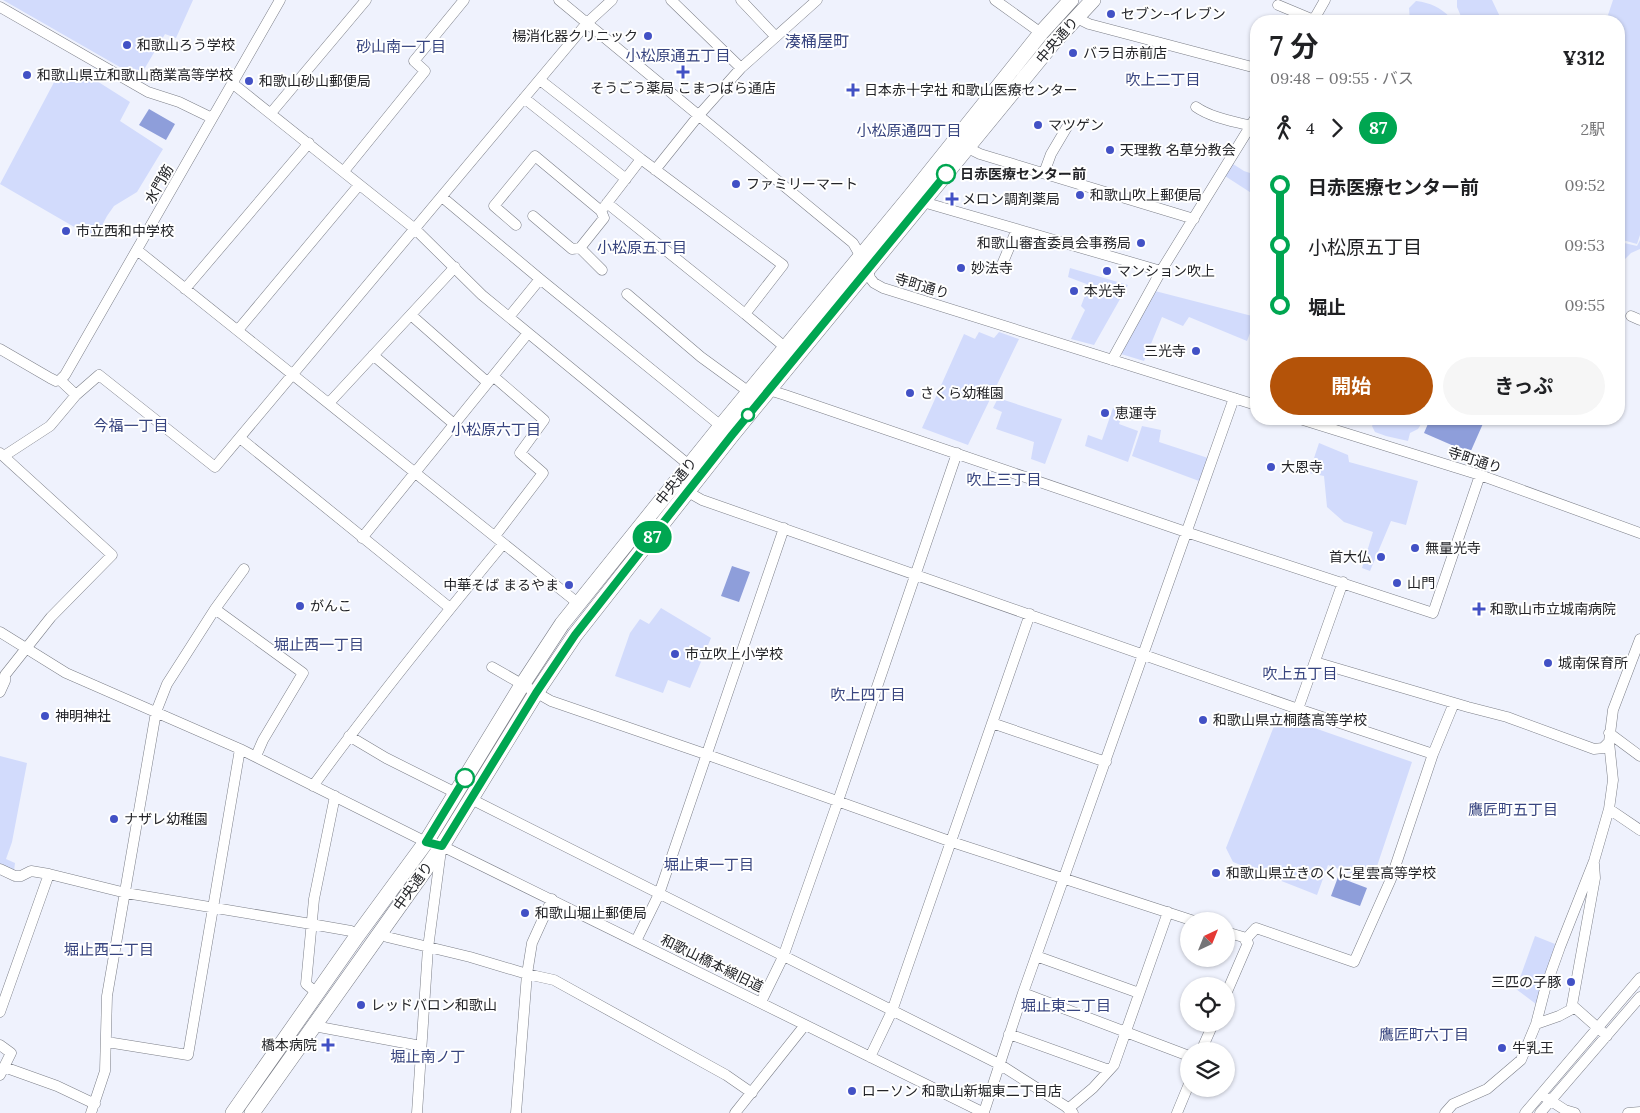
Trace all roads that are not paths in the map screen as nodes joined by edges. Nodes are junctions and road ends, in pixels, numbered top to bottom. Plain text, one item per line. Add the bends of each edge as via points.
1 (280, 0) edge
2 (366, 0) edge
3 (464, 0) edge
4 (558, 0) edge
5 (612, 0) edge
6 (671, 0) edge
7 (741, 0) edge
8 (816, 0) edge
9 (995, 0) edge
10 (1072, 0) edge
11 (1093, 0) edge
12 (1325, 0) edge
13 (1278, 4) dead end
14 (0, 8) edge
15 (1301, 15) edge
16 (1317, 15) edge
17 (1077, 18) junction
18 (587, 23) junction
19 (1042, 33) junction
20 (775, 36) junction
21 (1250, 66) edge
22 (741, 68) junction
23 (540, 80) junction
24 (232, 83) junction
25 (524, 98) junction
26 (1196, 107) dead end
27 (271, 113) junction
28 (699, 115) junction
29 (212, 118) junction
30 (1250, 125) edge
31 (1066, 127) dead end
32 (1250, 131) edge
33 (963, 142) junction
34 (309, 143) junction
35 (641, 159) junction
36 (655, 170) junction
37 (344, 171) junction
38 (1044, 174) junction
39 (626, 179) junction
40 (360, 184) junction
41 (442, 197) junction
42 (918, 197) junction
43 (604, 207) junction
44 (533, 216) dead end
45 (1194, 219) junction
46 (516, 225) dead end
47 (415, 229) junction
48 (1017, 229) junction
49 (580, 248) junction
50 (137, 250) junction
51 (864, 262) junction
52 (455, 267) junction
53 (1001, 267) dead end
54 (602, 270) dead end
55 (1161, 271) junction
56 (540, 279) junction
57 (185, 289) junction
58 (627, 294) dead end
59 (745, 314) junction
60 (411, 315) junction
61 (509, 317) junction
62 (238, 330) junction
63 (528, 332) junction
64 (786, 348) junction
65 (0, 349) edge
66 (373, 355) junction
67 (1112, 360) junction
68 (294, 374) junction
69 (490, 379) junction
70 (60, 380) junction
71 (769, 390) junction
72 (749, 392) junction
73 (76, 395) junction
74 (1234, 398) junction
75 (329, 403) junction
76 (1250, 403) edge
77 (454, 424) junction
78 (1319, 425) edge
79 (721, 426) junction
80 (240, 438) junction
81 (957, 453) junction
82 (2, 454) edge
83 (690, 465) junction
84 (414, 473) junction
85 (1480, 475) junction
86 (688, 492) junction
87 (784, 528) junction
88 (1186, 532) junction
89 (1640, 533) edge
90 (362, 538) junction
91 (499, 540) junction
92 (244, 569) dead end
93 (915, 574) junction
94 (1343, 582) junction
95 (578, 604) junction
96 (214, 608) junction
97 (450, 608) junction
98 (1030, 614) junction
99 (0, 632) edge
100 (1640, 639) edge
101 (26, 648) junction
102 (1143, 655) junction
103 (1315, 662) junction
104 (492, 667) dead end
105 (2, 675) edge
106 (522, 685) junction
107 (0, 692) edge
108 (536, 693) junction
109 (1454, 703) junction
110 (1298, 709) junction
111 (156, 712) junction
112 (992, 723) junction
113 (349, 736) junction
114 (1609, 737) junction
115 (240, 749) junction
116 (708, 754) junction
117 (1433, 754) junction
118 (256, 756) junction
119 (1640, 756) edge
120 (1106, 762) junction
121 (313, 786) junction
122 (456, 793) junction
123 (335, 796) junction
124 (471, 799) junction
125 (838, 801) junction
126 (1609, 809) junction
127 (1640, 830) edge
128 (426, 842) junction
129 (952, 842) junction
130 (442, 846) junction
131 (1594, 861) junction
132 (0, 869) edge
133 (49, 874) junction
134 (1064, 878) junction
135 (126, 894) junction
136 (659, 894) junction
137 (552, 900) junction
138 (213, 907) junction
139 (1168, 912) junction
140 (1180, 916) edge
141 (311, 924) junction
142 (381, 930) junction
143 (357, 936) junction
144 (1235, 936) edge
145 (1245, 940) junction
146 (636, 941) junction
147 (428, 948) junction
148 (1036, 956) junction
149 (783, 957) junction
150 (527, 974) junction
151 (1233, 977) edge
152 (1640, 978) edge
153 (317, 993) junction
154 (1023, 993) junction
155 (1139, 993) junction
156 (1640, 997) edge
157 (761, 1002) junction
158 (1574, 1008) junction
159 (0, 1012) edge
160 (892, 1012) junction
161 (1536, 1024) junction
162 (805, 1025) junction
163 (314, 1026) junction
164 (1596, 1028) junction
165 (1125, 1032) junction
166 (1009, 1034) junction
167 (1607, 1036) junction
168 (107, 1042) junction
169 (0, 1045) edge
170 (421, 1046) junction
171 (1180, 1053) edge
172 (870, 1057) junction
173 (999, 1064) junction
174 (1109, 1070) junction
175 (2, 1071) edge
176 (752, 1093) junction
177 (1542, 1094) junction
178 (1185, 1097) edge
179 (1550, 1101) junction
180 (93, 1109) edge
181 (1071, 1111) edge
182 (1181, 1112) edge
183 (1640, 1112) edge
184 (233, 1113) edge
185 (252, 1113) edge
186 (417, 1113) edge
187 (516, 1113) edge
188 (735, 1113) edge
189 (984, 1113) edge
190 (1445, 1113) edge
191 (1525, 1113) edge
192 (1540, 1113) edge
193 (1575, 1113) edge
194 (1628, 1113) edge

1 - 24 street, 水門筋
2 - 27 street
3 - 37 street via 414,61 426,71
4 - 18 street, 寺町通り
5 - 18 street
6 - 22 street
7 - 20 street
8 - 20 street
9 - 19 street
10 - 19 highway, 中央通り
11 - 17 highway, 中央通り
12 - 16 street
13 - 15 street
14 - 29 street via 148,92
17 - 21 street via 1088,24
17 - 33 highway, 中央通り
18 - 23 street
18 - 28 street, 寺町通り
19 - 33 highway, 中央通り
20 - 22 street
22 - 28 street
23 - 25 street
23 - 35 street
24 - 27 street
24 - 29 street, 水門筋
25 - 39 street
25 - 41 street
26 - 30 street
27 - 34 street
28 - 36 street
28 - 51 street, 寺町通り via 853,244
29 - 50 street, 水門筋
31 - 38 street
32 - 45 street
33 - 38 street via 980,154
33 - 42 highway, 中央通り
34 - 37 street
34 - 57 street
35 - 36 street
35 - 39 street
36 - 59 street via 782,264
37 - 40 street
38 - 45 street
39 - 43 street
40 - 47 street
40 - 62 street
41 - 47 street
41 - 56 street
42 - 48 street
42 - 51 highway, 中央通り
43 - 46 street via 535,156 494,206
43 - 49 street via 604,218
43 - 59 street
44 - 49 street via 572,249
45 - 55 street
47 - 52 street
47 - 68 street
48 - 53 street
48 - 55 street
49 - 54 street
50 - 57 street
50 - 70 street, 水門筋
51 - 64 highway, 中央通り
51 - 67 street, 寺町通り via 870,278 882,288
51 - 71 highway, 中央通り
52 - 60 street
52 - 61 street
55 - 67 street
56 - 61 street
56 - 79 street
57 - 62 street
58 - 72 street via 701,357
59 - 64 street
60 - 66 street
60 - 69 street
61 - 63 street
62 - 68 street
63 - 69 street
63 - 83 street
64 - 72 highway, 中央通り
65 - 70 street via 50,378
66 - 75 street
66 - 77 street
67 - 74 street, 寺町通り
68 - 75 street
68 - 80 street
69 - 77 street
69 - 91 street via 544,420 520,453 543,473
70 - 73 street
71 - 72 street
71 - 81 street
71 - 86 highway, 中央通り
72 - 79 highway, 中央通り
73 - 80 street via 100,375 215,467
73 - 82 street via 50,426
74 - 76 street, 寺町通り
74 - 88 street
75 - 84 street
77 - 84 street
78 - 85 street, 寺町通り
79 - 83 highway, 中央通り
80 - 90 street
81 - 88 street
81 - 93 street
82 - 101 street via 112,555 51,616
83 - 86 street
83 - 95 highway, 中央通り
84 - 90 street
84 - 91 street
85 - 89 street, 寺町通り
85 - 94 street via 1433,613
86 - 87 street via 702,500
86 - 108 highway, 中央通り via 575,635
87 - 93 street
87 - 116 street
88 - 94 street
88 - 102 street
90 - 97 street
91 - 95 street
91 - 97 street
92 - 96 street
93 - 98 street
93 - 125 street
94 - 103 street
95 - 106 highway, 中央通り
96 - 111 street via 167,684
96 - 118 street via 303,673
97 - 113 street
98 - 102 street
98 - 112 street
99 - 101 street, 和歌山橋本線旧道
100 - 114 street via 1613,710
101 - 105 street
101 - 111 street, 和歌山橋本線旧道 via 66,673
102 - 110 street
102 - 120 street
103 - 109 street
103 - 110 street
104 - 106 street
105 - 107 street via 5,681
106 - 108 street
106 - 122 highway, 中央通り
108 - 116 street via 551,701
108 - 124 highway, 中央通り
109 - 114 street via 1507,717 1594,749 1604,748
109 - 117 street
110 - 117 street
111 - 115 street, 和歌山橋本線旧道
111 - 135 street
112 - 120 street
112 - 129 street
113 - 121 street
113 - 122 street
114 - 119 street via 1622,741
114 - 126 street via 1613,780
115 - 118 street, 和歌山橋本線旧道
115 - 138 street
116 - 125 street
116 - 136 street
117 - 145 street via 1391,879 1354,962 1256,928
118 - 121 street, 和歌山橋本線旧道
120 - 134 street
121 - 123 street, 和歌山橋本線旧道
122 - 128 highway, 中央通り
123 - 128 street, 和歌山橋本線旧道
123 - 141 street
124 - 130 highway, 中央通り
124 - 136 street
125 - 129 street
125 - 149 street
126 - 127 street
126 - 131 street
128 - 130 street, 和歌山橋本線旧道
128 - 143 highway, 中央通り
129 - 134 street
129 - 160 street
130 - 137 street, 和歌山橋本線旧道
130 - 142 highway, 中央通り
130 - 147 street
131 - 158 street via 1595,878
131 - 161 street via 1544,988
132 - 133 street via 15,876 31,871
133 - 135 street
133 - 159 street
134 - 139 street
134 - 148 street
135 - 138 street
135 - 168 street via 107,996
136 - 146 street
136 - 149 street
137 - 146 street, 和歌山橋本線旧道
137 - 150 street via 532,943
138 - 141 street
138 - 168 street via 188,1055
139 - 140 street
139 - 155 street
141 - 143 street via 351,931
141 - 153 street via 306,984
142 - 147 street via 388,938
142 - 163 highway, 中央通り
143 - 153 highway, 中央通り
144 - 145 street
145 - 151 street via 1248,943
146 - 157 street, 和歌山橋本線旧道
147 - 150 street
147 - 170 street
148 - 154 street
148 - 155 street
149 - 157 street
149 - 160 street
150 - 176 street via 554,980 726,1075
150 - 187 street
152 - 164 street
153 - 184 highway, 中央通り
154 - 165 street
154 - 166 street
155 - 165 street
156 - 167 street
157 - 162 street, 和歌山橋本線旧道
158 - 161 street
158 - 164 street
160 - 172 street
160 - 173 street
161 - 190 street via 1521,1060 1487,1089 1453,1104
162 - 172 street, 和歌山橋本線旧道
162 - 176 street
163 - 170 street
163 - 185 highway, 中央通り
164 - 167 street
164 - 177 street
165 - 171 street
165 - 174 street via 1114,1065
166 - 173 street
166 - 174 street
167 - 179 street
168 - 180 street via 105,1071
169 - 175 street via 12,1053
170 - 186 street
172 - 189 street, 和歌山橋本線旧道
173 - 181 street
173 - 189 street
174 - 181 street
175 - 180 street via 57,1086
176 - 188 street
177 - 179 street
177 - 191 street
178 - 182 street
179 - 192 street
179 - 193 street
183 - 194 street

